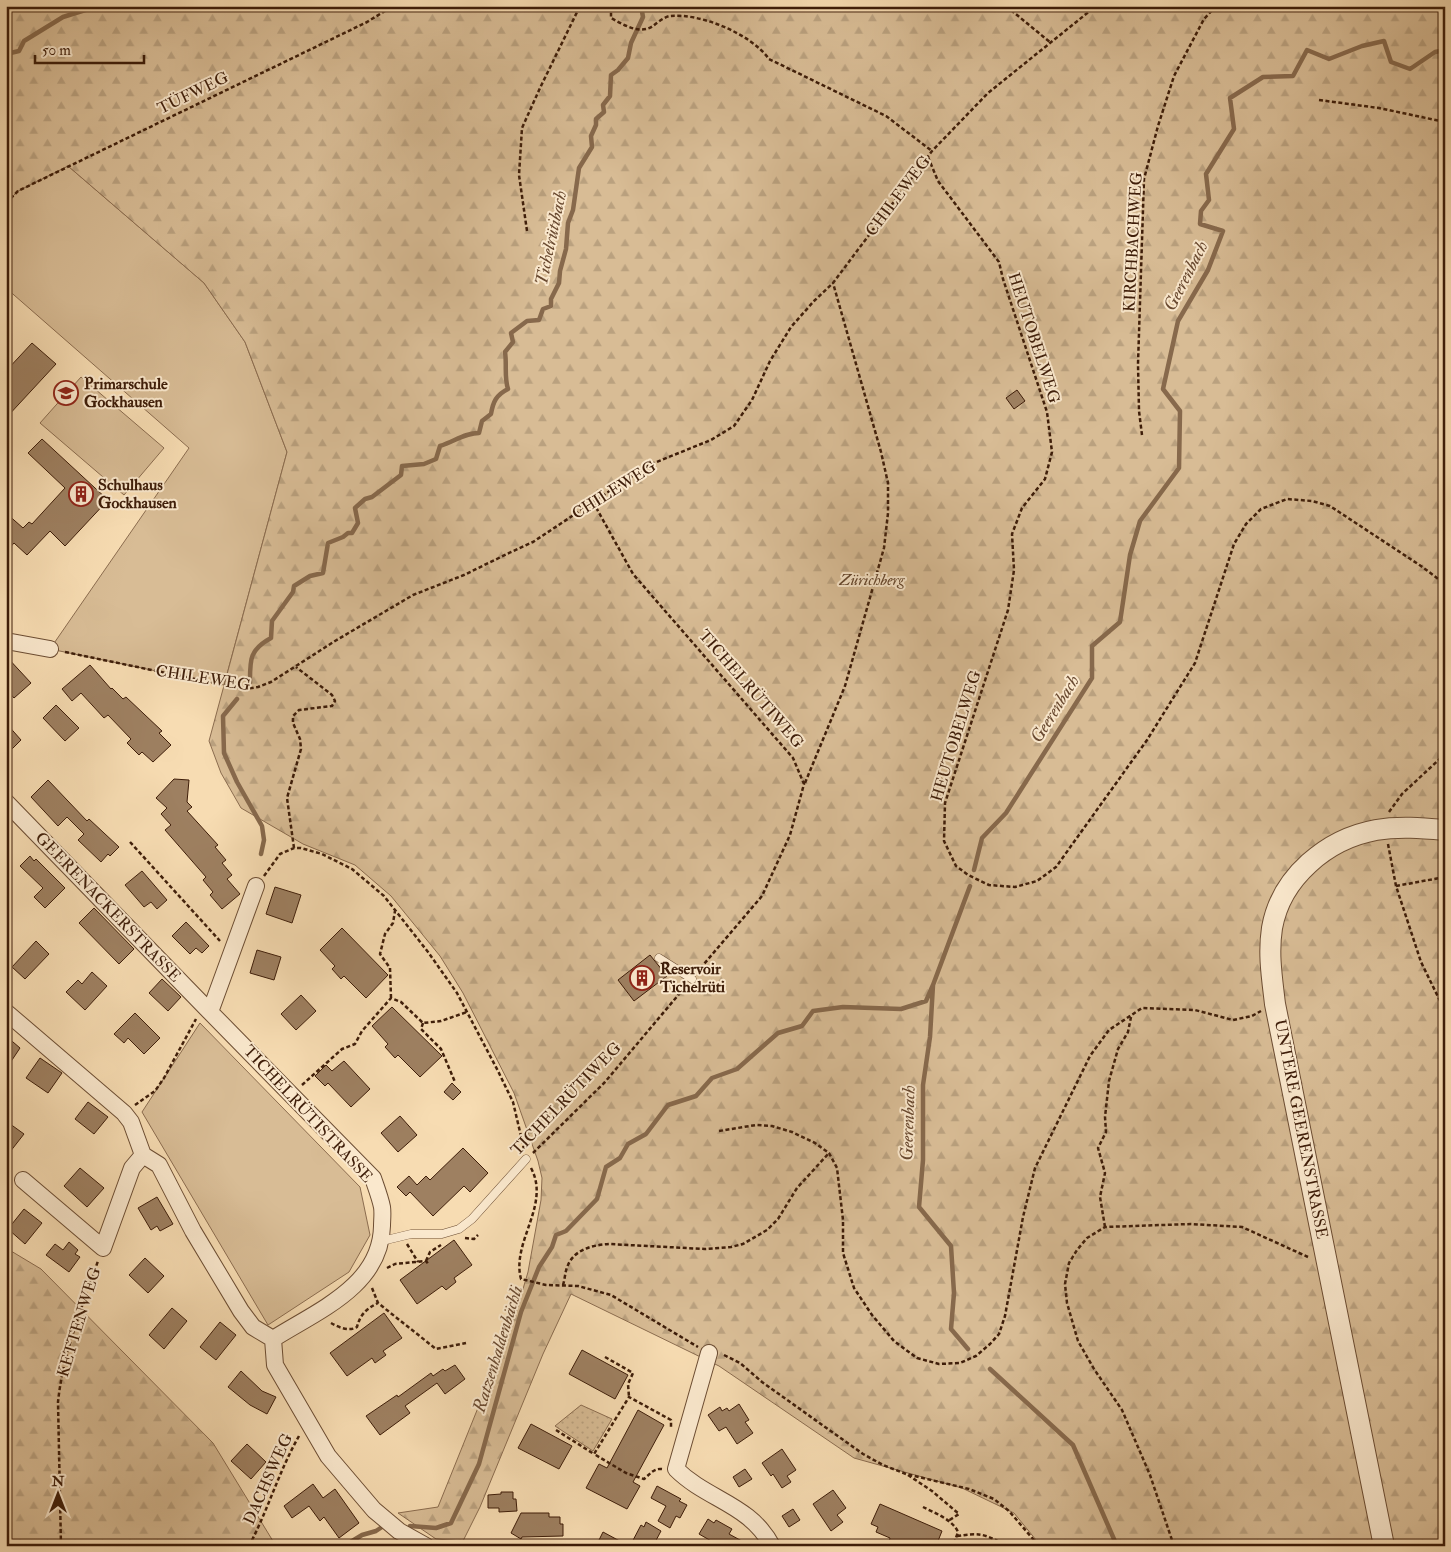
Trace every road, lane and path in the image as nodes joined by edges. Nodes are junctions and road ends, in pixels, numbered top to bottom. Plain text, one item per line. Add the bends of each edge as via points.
1 (393, 6) edge
2 (580, 6) edge
3 (611, 6) edge
4 (1006, 6) edge
5 (1096, 6) edge
6 (1216, 6) edge
7 (1051, 43) junction
8 (1319, 100) dead end
9 (1445, 122) edge
10 (932, 152) junction
11 (928, 157) junction
12 (6, 203) edge
13 (527, 231) dead end
14 (833, 283) junction
15 (1142, 435) dead end
16 (593, 502) junction
17 (1445, 584) edge
18 (6, 641) edge
19 (50, 649) joint
20 (296, 666) junction
21 (1445, 754) edge
22 (804, 784) junction
23 (6, 802) edge
24 (1385, 829) junction
25 (1445, 830) edge
26 (130, 842) dead end
27 (294, 848) junction
28 (1445, 877) edge
29 (256, 886) joint
30 (1396, 886) junction
31 (395, 910) junction
32 (232, 953) junction
33 (659, 958) dead end
34 (692, 979) junction
35 (391, 998) junction
36 (1275, 1004) junction
37 (207, 1008) junction
38 (1445, 1011) edge
39 (6, 1012) edge
40 (467, 1012) junction
41 (1131, 1015) junction
42 (423, 1023) junction
43 (455, 1082) dead end
44 (292, 1094) junction
45 (124, 1113) junction
46 (718, 1130) dead end
47 (829, 1153) junction
48 (143, 1155) junction
49 (526, 1160) junction
50 (23, 1180) dead end
51 (1105, 1227) junction
52 (382, 1241) junction
53 (405, 1241) dead end
54 (103, 1248) junction
55 (418, 1262) junction
56 (429, 1265) dead end
57 (1328, 1265) junction
58 (365, 1278) junction
59 (563, 1285) junction
60 (378, 1303) junction
61 (322, 1309) junction
62 (273, 1339) junction
63 (466, 1343) dead end
64 (709, 1352) junction
65 (605, 1357) dead end
66 (629, 1397) junction
67 (307, 1421) junction
68 (556, 1430) dead end
69 (686, 1435) junction
70 (594, 1454) junction
71 (676, 1470) junction
72 (906, 1474) junction
73 (924, 1506) dead end
74 (948, 1521) junction
75 (956, 1536) junction
76 (61, 1546) edge
77 (249, 1546) edge
78 (426, 1546) edge
79 (772, 1546) edge
80 (953, 1546) edge
81 (1004, 1546) edge
82 (1039, 1546) edge
83 (1174, 1546) edge
84 (1384, 1546) edge

1 - 12 path, TÜFWEG via 367,22 18,191
2 - 13 path via 522,128 519,175
3 - 10 path via 611,18 641,30 648,30 667,16 691,16 748,38 769,59 886,116
4 - 7 path
5 - 7 path, CHILEWEG
6 - 15 path, KIRCHBACHWEG via 1204,19 1174,76 1144,179 1138,364
7 - 10 path, CHILEWEG via 988,93
8 - 9 path
10 - 11 path, CHILEWEG
11 - 14 path, CHILEWEG
11 - 17 path, HEUTOBELWEG via 938,181 999,262 1047,412 1052,452 1045,479 1022,508 1012,534 1014,570 1008,610 945,803 944,841 956,866 990,885 1015,887 1037,881 1056,867 1147,740 1195,663 1234,544 1246,524 1261,509 1287,499 1330,506
14 - 16 path, CHILEWEG via 790,327 752,400 734,426 712,440 649,465
14 - 22 path via 881,452 888,483 888,513 884,548 845,686
16 - 20 path, CHILEWEG via 533,542 413,595
16 - 22 path, TICHELRÜTIWEG via 633,574 793,758
18 - 19 street
19 - 20 path, CHILEWEG via 246,689 271,682
20 - 27 path via 335,700 332,706 299,710 293,716 301,748 287,798
21 - 24 path via 1402,794 1387,814
22 - 34 path, TICHELRÜTIWEG via 790,835 762,896
23 - 37 street, GEERENACKERSTRASSE
24 - 25 street, UNTERE GEERENSTRASSE
24 - 30 path
24 - 36 street, UNTERE GEERENSTRASSE via 1346,839 1324,851 1288,887 1277,909 1271,940
26 - 32 path
27 - 29 path via 280,854
27 - 31 path via 322,854 352,869 384,896
28 - 30 path
29 - 32 street
30 - 38 path via 1420,962
31 - 35 path via 393,923 384,934 380,954 390,968
31 - 40 path via 446,976
32 - 37 street
33 - 34 lane
34 - 49 path, TICHELRÜTIWEG via 605,1082
35 - 42 path via 401,1002
35 - 44 path via 355,1044 342,1049
36 - 41 path via 1252,1016 1233,1020 1195,1010 1142,1008
36 - 57 street, UNTERE GEERENSTRASSE
37 - 44 street, TICHELRÜTISTRASSE
37 - 45 path via 155,1091
39 - 45 street
40 - 42 path
40 - 49 path via 513,1102
41 - 47 path via 1109,1030 1090,1056 1035,1168 1005,1316 999,1334 976,1356 960,1363 939,1364 917,1358 894,1341 872,1315 854,1288 843,1252 837,1168
41 - 51 path via 1128,1032 1118,1049 1109,1081 1106,1132 1098,1148 1105,1173 1100,1197
42 - 43 path via 421,1029 441,1049
44 - 52 street, TICHELRÜTISTRASSE via 373,1178 383,1208
45 - 48 street via 132,1122
46 - 47 path via 772,1126 792,1132
47 - 59 path via 797,1188 778,1220 743,1244 705,1249 609,1244 589,1247 578,1252 568,1265
48 - 54 street, KETTENWEG via 132,1168
48 - 62 street via 159,1164 193,1231 241,1311 253,1327
49 - 52 lane, TICHELRÜTIWEG via 458,1229
49 - 59 path via 537,1186 533,1216 519,1262 521,1278 546,1285
50 - 54 street, KETTENWEG
51 - 57 path via 1191,1224 1242,1228
51 - 83 path via 1087,1238 1069,1263 1065,1284 1067,1303 1078,1341 1122,1410 1150,1476
52 - 58 street, TICHELRÜTISTRASSE
53 - 55 path
54 - 76 path, KETTENWEG via 75,1326 60,1386
55 - 56 path via 426,1261
55 - 58 path via 395,1264
57 - 84 street, UNTERE GEERENSTRASSE
58 - 60 path
58 - 61 street, TICHELRÜTISTRASSE
59 - 64 path via 612,1295
60 - 61 path via 368,1308 353,1329 331,1324
60 - 63 path via 436,1349
61 - 62 street, TICHELRÜTISTRASSE
62 - 67 street via 275,1365
64 - 69 street
64 - 72 path via 728,1355 863,1454
65 - 66 path via 633,1373 628,1384
66 - 69 path via 671,1420 670,1428
66 - 70 path
67 - 77 path, DACHSWEG
67 - 78 street via 328,1456 374,1510 399,1531
68 - 70 path
69 - 71 street
70 - 71 path via 626,1473 644,1479 658,1468
71 - 79 street via 752,1519
72 - 74 path via 958,1514
72 - 82 path via 969,1489 994,1499 1009,1511
73 - 74 path
74 - 75 path via 956,1528
75 - 80 path
75 - 81 path via 987,1535

